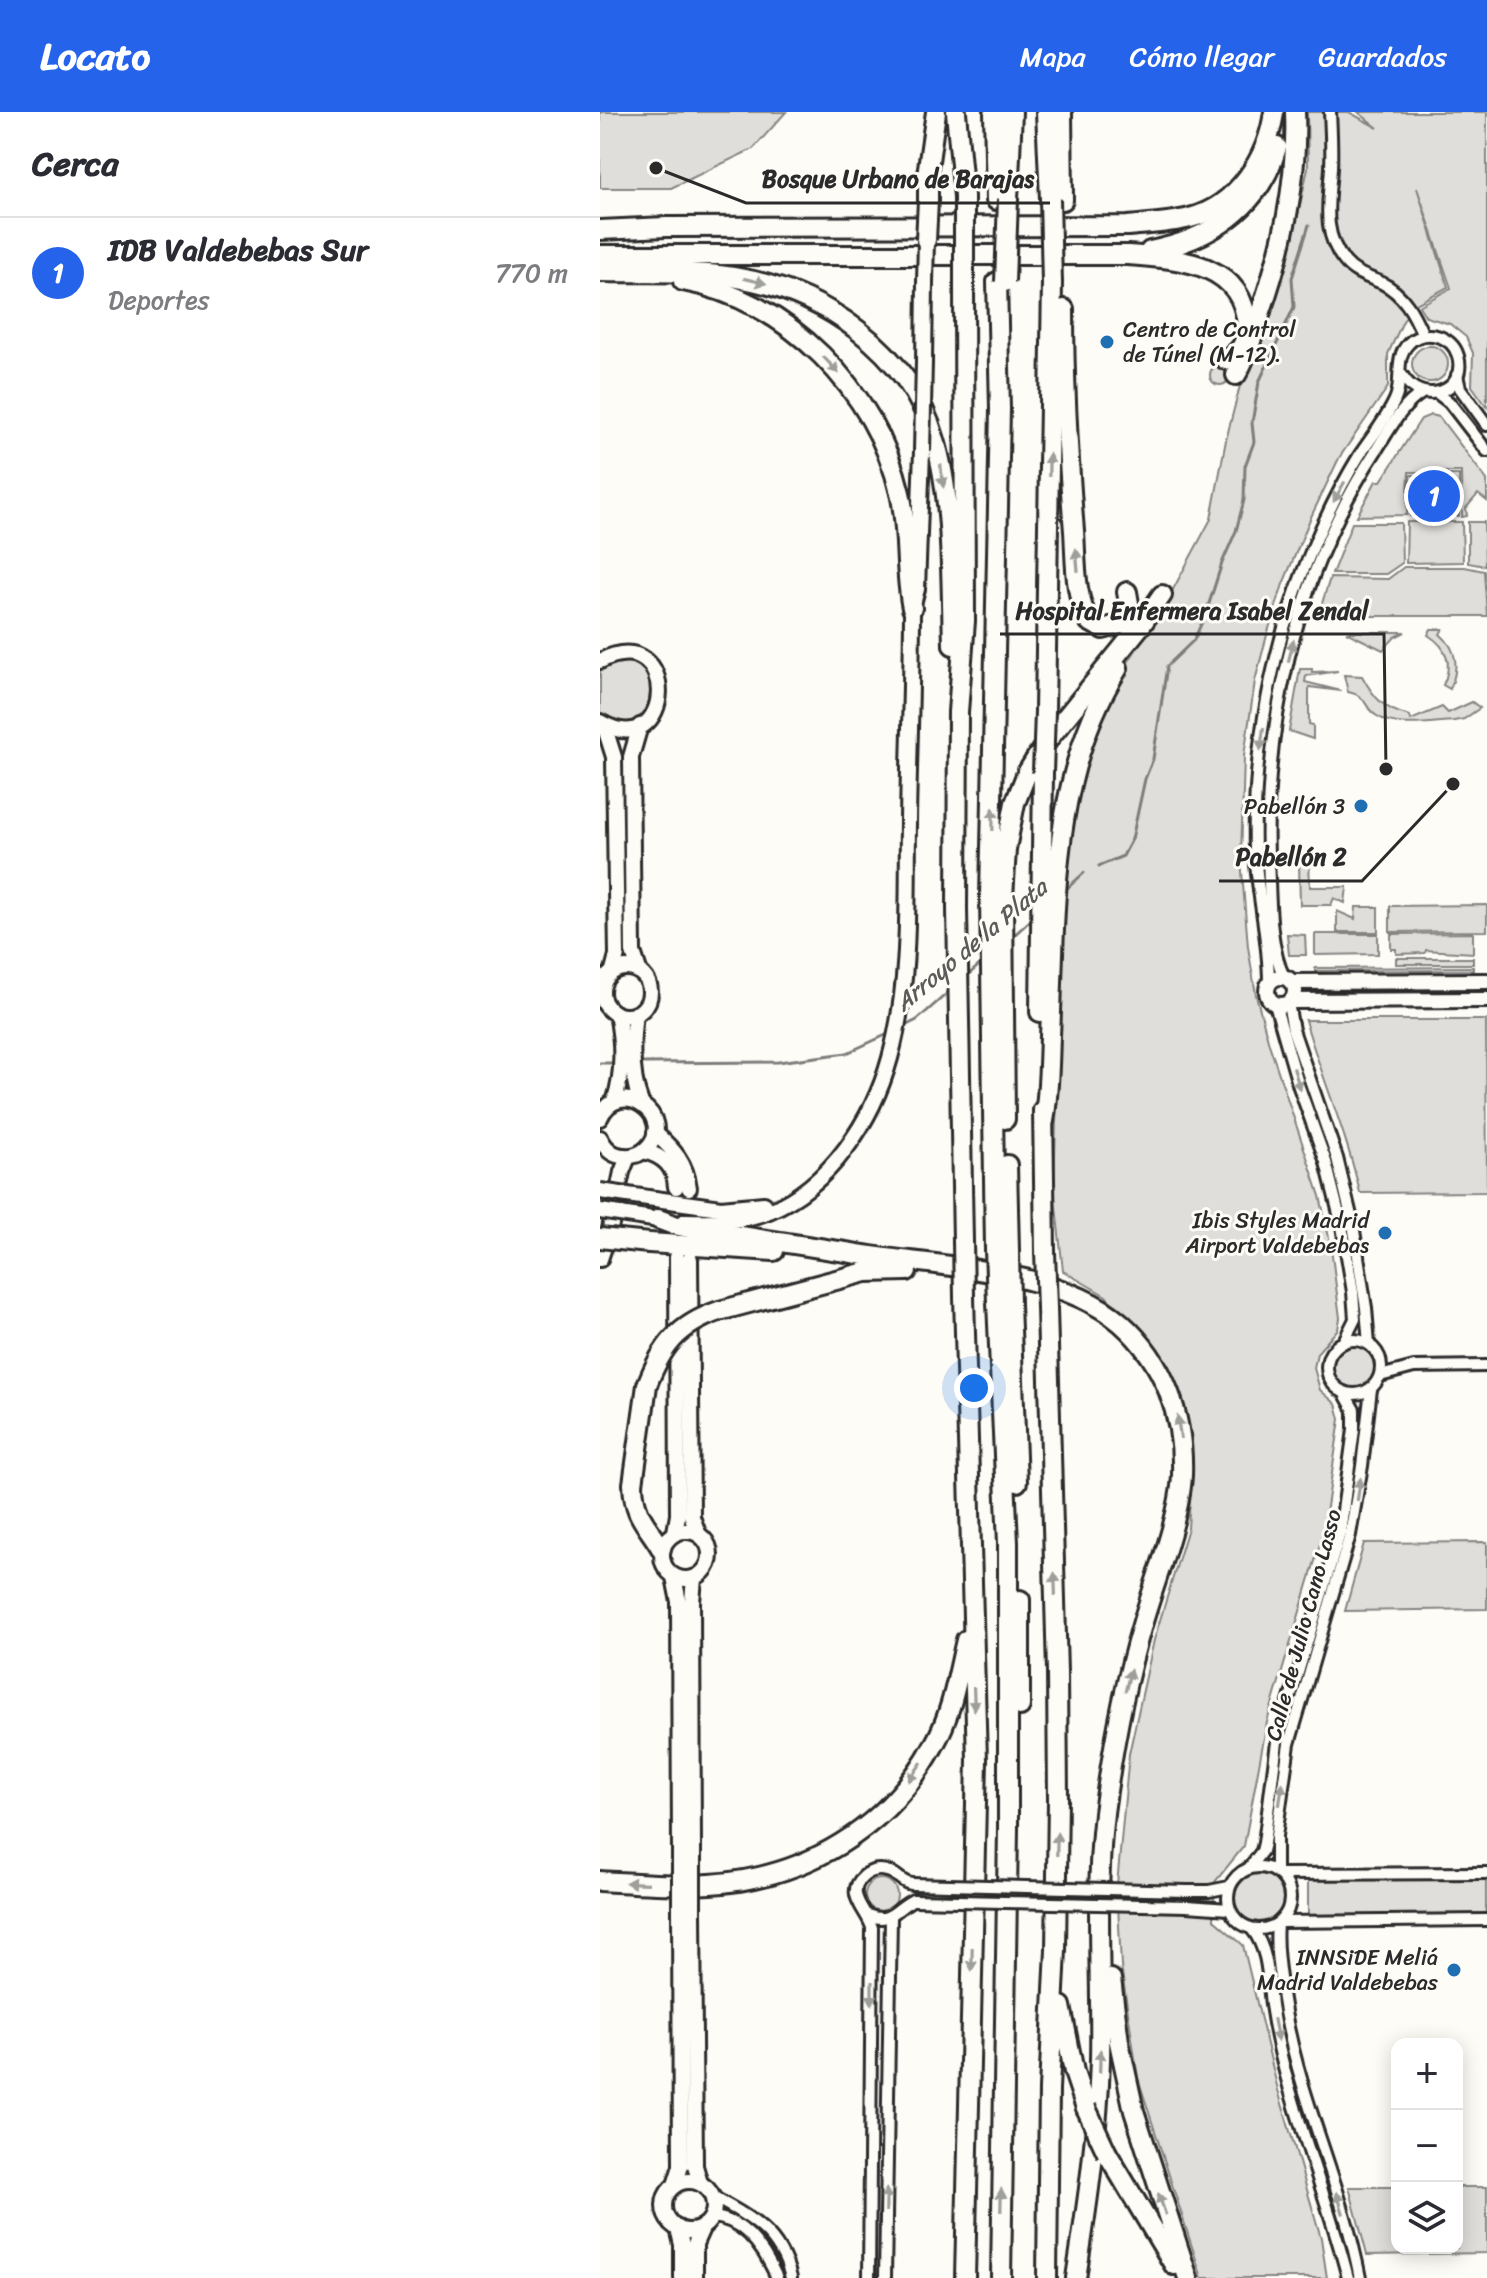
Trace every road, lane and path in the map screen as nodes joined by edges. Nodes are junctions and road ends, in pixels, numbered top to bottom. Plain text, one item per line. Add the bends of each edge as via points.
1 (936, 112) edge
2 (956, 112) edge
3 (994, 112) edge
4 (1012, 112) edge
5 (1046, 112) edge
6 (1053, 112) edge
7 (1062, 112) edge
8 (1265, 112) edge
9 (1274, 112) edge
10 (1285, 112) edge
11 (1295, 112) edge
12 (1330, 112) edge
13 (1049, 162) junction
14 (1243, 182) junction
15 (1002, 200) junction
16 (1056, 200) junction
17 (600, 223) edge
18 (666, 227) junction
19 (600, 230) edge
20 (926, 240) joint
21 (600, 255) edge
22 (1128, 255) junction
23 (600, 272) edge
24 (621, 273) junction
25 (1058, 283) junction
26 (1423, 335) junction
27 (1402, 375) junction
28 (1457, 375) junction
29 (1422, 393) junction
30 (1437, 393) junction
31 (1487, 425) edge
32 (1487, 451) edge
33 (1127, 592) dead end
34 (1162, 595) dead end
35 (912, 608) junction
36 (1142, 624) junction
37 (600, 661) edge
38 (958, 712) junction
39 (602, 724) edge
40 (640, 726) junction
41 (997, 897) junction
42 (1047, 946) junction
43 (613, 970) junction
44 (639, 970) junction
45 (1282, 981) junction
46 (1487, 981) edge
47 (1487, 1000) edge
48 (1284, 1003) junction
49 (617, 1014) junction
50 (635, 1014) junction
51 (614, 1102) junction
52 (641, 1103) junction
53 (600, 1118) edge
54 (655, 1133) junction
55 (600, 1138) edge
56 (644, 1151) junction
57 (628, 1157) junction
58 (815, 1181) junction
59 (600, 1191) edge
60 (600, 1211) edge
61 (655, 1219) junction
62 (1002, 1250) junction
63 (600, 1252) edge
64 (868, 1255) junction
65 (982, 1272) junction
66 (1343, 1343) junction
67 (1369, 1344) junction
68 (1380, 1358) junction
69 (1487, 1366) edge
70 (1414, 1367) junction
71 (1380, 1376) junction
72 (1371, 1389) junction
73 (1344, 1392) junction
74 (675, 1532) junction
75 (698, 1533) junction
76 (661, 1548) junction
77 (970, 1565) junction
78 (674, 1577) junction
79 (694, 1578) junction
80 (1113, 1756) junction
81 (686, 1848) junction
82 (1249, 1868) junction
83 (1278, 1873) junction
84 (1487, 1873) edge
85 (600, 1881) edge
86 (907, 1883) junction
87 (1229, 1887) junction
88 (908, 1903) junction
89 (1229, 1909) junction
90 (687, 1912) junction
91 (868, 1915) junction
92 (891, 1917) junction
93 (1487, 1920) edge
94 (1278, 1923) junction
95 (1252, 1929) junction
96 (1056, 1950) junction
97 (700, 2183) junction
98 (675, 2185) junction
99 (711, 2196) junction
100 (707, 2222) junction
101 (678, 2228) junction
102 (682, 2278) edge
103 (695, 2278) edge
104 (777, 2278) edge
105 (791, 2278) edge
106 (869, 2278) edge
107 (885, 2278) edge
108 (965, 2278) edge
109 (1001, 2278) edge
110 (1047, 2278) edge
111 (1076, 2278) edge
112 (1181, 2278) edge
113 (1188, 2278) edge
114 (1348, 2278) edge
115 (1360, 2278) edge

1 - 20 highway, bridge
2 - 38 highway, bridge via 964,197 965,621
3 - 15 highway
4 - 15 highway
5 - 13 highway
6 - 13 highway
7 - 16 highway
8 - 14 highway via 1258,151
9 - 14 highway via 1263,157
10 - 22 highway via 1267,175 1242,208 1224,224 1183,244
11 - 22 highway via 1285,228 1264,302 1231,367 1247,328 1229,283 1201,265
12 - 26 street via 1326,209 1334,245 1353,270 1403,299
13 - 16 highway
14 - 18 highway via 1214,209 1191,218 1128,226
41 -> 15 highway
16 - 25 highway, bridge
17 - 18 highway
18 - 19 highway
20 - 35 street, bridge via 917,589
21 - 22 highway
23 - 24 highway
24 -> 35 highway via 693,283 741,300 797,333 832,366 868,414 895,474
24 -> 38 highway via 731,276 782,289 844,319 889,359 935,439 949,541
33 -> 25 highway via 1130,609 1121,624 1103,629 1089,621 1080,597
42 -> 25 highway, bridge via 1041,876
26 - 27 street via 1403,351
26 - 28 street via 1441,337 1455,349
27 - 29 street
27 -> 45 street via 1395,401 1343,485 1308,558 1269,696 1259,756 1255,849
28 - 30 street
28 - 31 street via 1460,388
29 - 30 street
45 -> 29 street via 1267,850 1271,757 1288,663 1314,577 1342,512 1399,414
30 - 32 street
34 - 36 highway
35 - 58 street via 906,929 898,1019 873,1101 843,1152
36 - 41 highway via 1027,773 1012,817
36 - 42 highway via 1111,678 1067,795
37 - 40 street via 632,655 651,667 660,699
38 - 77 highway, bridge
39 - 40 street via 616,729
39 - 43 street via 614,757
40 - 44 street via 631,757 633,952
41 - 62 highway via 1004,990
41 - 62 highway via 990,1009
96 -> 42 highway, bridge via 1057,1672 1045,1251
43 - 44 street
43 - 49 street via 601,990 603,1001
44 - 50 street via 647,978 650,1000
45 - 46 street
45 - 48 street via 1295,989
45 - 48 street via 1267,995
47 - 48 street
48 -> 66 street via 1299,1087 1342,1226 1355,1319
48 - 67 street via 1345,1188
49 - 50 street
49 - 51 street via 621,1082
50 - 52 street via 633,1083
51 - 52 street
51 - 53 street
52 - 54 street via 650,1110
54 - 56 street
54 - 56 street via 682,1161 687,1174 683,1188 671,1166
55 - 57 street via 609,1151
56 - 57 street
57 - 63 street
58 - 59 street, bridge via 750,1207 721,1208
58 - 61 street via 791,1200 752,1216 727,1221
60 - 61 street, bridge
61 - 64 highway
109 -> 62 highway, bridge via 1008,1829
63 - 64 highway, bridge via 649,1243
64 - 65 highway
65 - 76 highway, bridge via 866,1272 719,1311 683,1328 656,1361 647,1385 633,1484 638,1516
80 -> 65 highway via 1135,1648 1182,1478 1174,1401 1144,1348 1096,1306 1065,1291
66 - 67 street
66 - 73 street via 1330,1355 1328,1372
67 - 68 street
68 - 70 street
68 - 71 street
69 - 70 street
70 - 71 street
71 - 72 street
72 - 73 street
83 -> 72 street, Calle de Julio Cano Lasso via 1276,1836 1289,1744 1350,1535
73 - 82 street, Calle de Julio Cano Lasso via 1355,1424 1340,1533 1277,1742 1262,1851
74 - 75 street
74 - 75 street via 683,1258 692,1517
74 - 76 street
75 - 79 street via 708,1543 710,1557 706,1570
76 - 78 street via 663,1565
77 -> 85 highway via 966,1638 956,1687 935,1744 891,1806 851,1839 802,1863 751,1879 710,1884
77 -> 108 highway via 977,1760
78 - 79 street
78 - 81 street
79 - 81 street
111 -> 80 highway via 1097,2110 1103,1830
113 -> 80 highway via 1142,2142 1116,2019 1106,1925
81 - 90 street, bridge
82 - 83 street
82 - 87 street
83 - 84 street
83 - 94 street via 1290,1903
86 - 87 street, bridge via 1187,1891
86 - 88 street
86 - 91 street via 884,1870 864,1876 856,1895
87 - 89 street
88 - 89 street, bridge
88 - 92 street
89 - 95 street
90 - 97 street via 695,2166
90 - 98 street via 681,2166
91 - 92 street
91 -> 106 street
107 -> 92 street
93 - 94 street
94 - 95 street
115 -> 94 street via 1299,2079 1283,2008
95 -> 114 street via 1264,1951 1293,2103
96 - 110 highway
96 - 112 highway, bridge via 1065,2032 1086,2108
97 - 98 street
97 - 99 street
98 - 101 street via 666,2196 664,2211
99 - 100 street via 714,2207
99 - 105 street via 757,2221 775,2240
100 - 101 street via 695,2230
100 - 103 street via 695,2244
100 - 104 street via 724,2218 747,2233 765,2252
101 - 102 street

